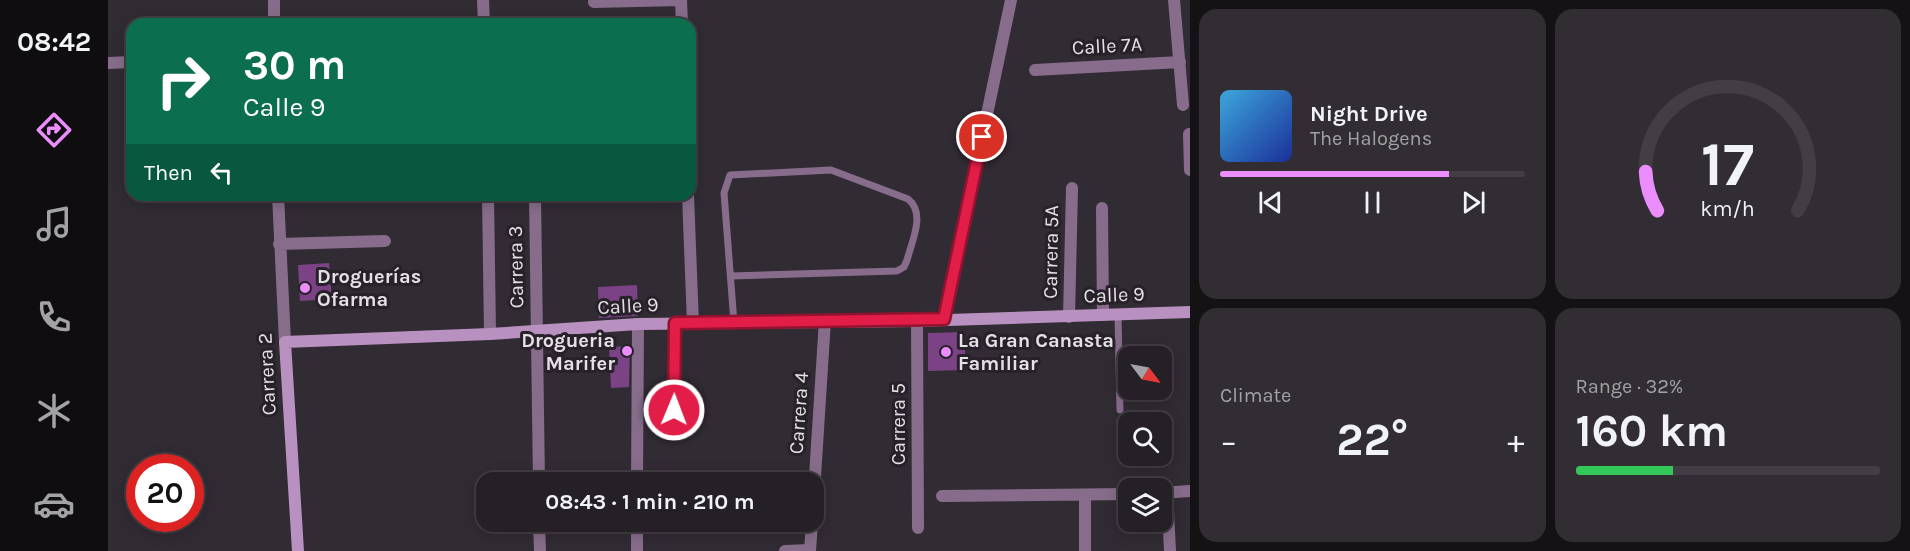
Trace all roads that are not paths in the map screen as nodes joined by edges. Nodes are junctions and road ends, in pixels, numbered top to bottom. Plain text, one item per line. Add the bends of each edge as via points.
1 (274, 0) edge
2 (483, 0) edge
3 (681, 0) edge
4 (689, 0) edge
5 (1011, 0) edge
6 (1174, 0) edge
7 (594, 2) dead end
8 (274, 18) edge
9 (484, 18) edge
10 (682, 18) edge
11 (126, 62) edge
12 (1180, 62) junction
13 (108, 63) edge
14 (1035, 70) dead end
15 (1183, 105) dead end
16 (1190, 134) edge
17 (1190, 170) edge
18 (1072, 188) dead end
19 (278, 201) edge
20 (488, 201) edge
21 (535, 201) edge
22 (688, 201) edge
23 (1102, 208) dead end
24 (385, 241) dead end
25 (279, 244) junction
26 (731, 276) junction
27 (1190, 312) edge
28 (1103, 315) junction
29 (1118, 315) junction
30 (1070, 317) junction
31 (944, 319) junction
32 (825, 320) junction
33 (916, 321) junction
34 (675, 323) junction
35 (734, 323) junction
36 (638, 324) junction
37 (693, 324) junction
38 (537, 330) junction
39 (490, 334) junction
40 (285, 342) junction
41 (674, 410) dead end
42 (1120, 410) dead end
43 (539, 472) edge
44 (637, 472) edge
45 (815, 472) edge
46 (1190, 491) edge
47 (1172, 492) edge
48 (1118, 494) edge
49 (942, 496) dead end
50 (1085, 496) junction
51 (918, 528) dead end
52 (539, 532) edge
53 (637, 532) edge
54 (813, 532) edge
55 (1168, 532) edge
56 (814, 550) edge
57 (298, 551) edge
58 (540, 551) edge
59 (637, 551) edge
60 (785, 551) edge
61 (1085, 551) edge
62 (1170, 551) edge

1 - 8 street
2 - 9 street
3 - 4 lane
3 - 7 street
3 - 10 street
5 - 31 street
6 - 12 street
11 - 13 street
12 - 14 street, Calle 7A
12 - 15 street
16 - 17 street
18 - 30 street, Carrera 5A
19 - 25 street, Carrera 2
20 - 39 street, Carrera 3
21 - 38 street, Carrera 3
22 - 37 street
23 - 28 street
24 - 25 street
25 - 40 street, Carrera 2
26 - 26 lane via 724,193 730,176 831,170 908,199 918,213 907,260 897,271
26 - 35 lane
27 - 29 main road, Calle 9
28 - 29 main road, Calle 9
28 - 30 main road, Calle 9
29 - 42 lane
30 - 31 main road, Calle 9
31 - 33 main road, Calle 9
32 - 33 main road, Calle 9
32 - 35 main road, Calle 9
32 - 45 street, Carrera 4
33 - 51 street, Carrera 5
34 - 36 main road, Calle 9
34 - 37 main road, Calle 9
34 - 41 lane
35 - 37 main road, Calle 9
36 - 38 main road, Calle 9
36 - 44 street
38 - 39 main road, Calle 9
38 - 43 street, Carrera 3
39 - 40 main road, Calle 9
40 - 57 main road, Carrera 2
46 - 47 street
48 - 50 street
49 - 50 street
50 - 61 street
52 - 58 street
53 - 59 street
54 - 56 street
55 - 62 street
56 - 60 street

